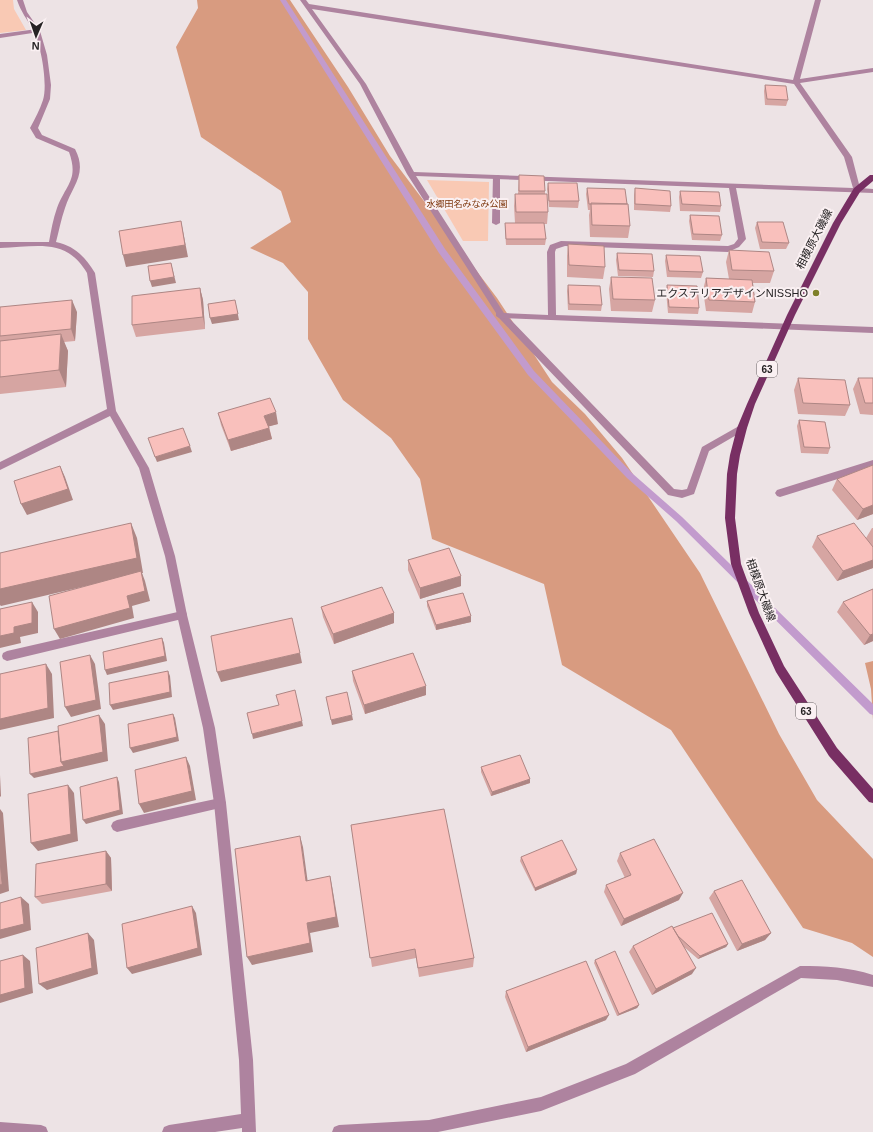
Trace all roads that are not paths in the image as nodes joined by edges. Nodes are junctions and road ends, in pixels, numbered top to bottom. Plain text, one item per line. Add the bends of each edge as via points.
1 (20, 0) edge
2 (818, 0) edge
3 (305, 3) edge
4 (37, 31) junction
5 (0, 36) edge
6 (873, 70) edge
7 (796, 82) junction
8 (411, 174) junction
9 (496, 177) junction
10 (873, 177) edge
11 (732, 185) junction
12 (857, 190) junction
13 (873, 191) edge
14 (496, 223) dead end
15 (52, 244) junction
16 (0, 245) edge
17 (501, 315) junction
18 (552, 318) junction
19 (786, 327) junction
20 (873, 330) edge
21 (112, 411) junction
22 (742, 428) junction
23 (873, 464) edge
24 (0, 466) edge
25 (780, 493) dead end
26 (182, 615) junction
27 (7, 656) dead end
28 (873, 798) edge
29 (220, 803) junction
30 (117, 826) dead end
31 (873, 982) edge
32 (249, 1126) edge
33 (0, 1129) edge
34 (429, 1129) edge
35 (40, 1132) edge
36 (169, 1132) edge
37 (339, 1132) edge

1 - 4 street via 24,12
2 - 7 street
3 - 7 street
3 - 8 street via 363,84
4 - 5 street
4 - 15 street via 44,55 48,85 47,98 34,128 39,136 72,151 77,165 75,179 61,208
6 - 7 street
7 - 12 street via 848,157
8 - 9 street
8 - 17 street
9 - 11 street
9 - 14 street
10 - 12 main road, 相模原大磯線 / 63
11 - 12 street
11 - 18 street via 742,239 735,247 728,249 564,243 553,247
12 - 13 street
12 - 19 main road, 相模原大磯線 / 63 via 837,223
15 - 16 street
15 - 21 street via 64,245 73,251 84,260 91,273
17 - 18 street
17 - 22 street via 672,492 682,494 690,491 705,448
18 - 19 street
19 - 20 street
19 - 22 main road, 相模原大磯線 / 63
21 - 24 street
21 - 26 street via 144,468 170,556
22 - 28 main road, 相模原大磯線 / 63 via 732,474 730,518 736,564 754,613 780,669 833,752
23 - 25 street
26 - 27 street
26 - 29 street via 209,728
29 - 30 street
29 - 32 street via 246,1060
31 - 34 street via 852,975 800,972 630,1069 541,1104
32 - 36 street
33 - 35 street
34 - 37 street

